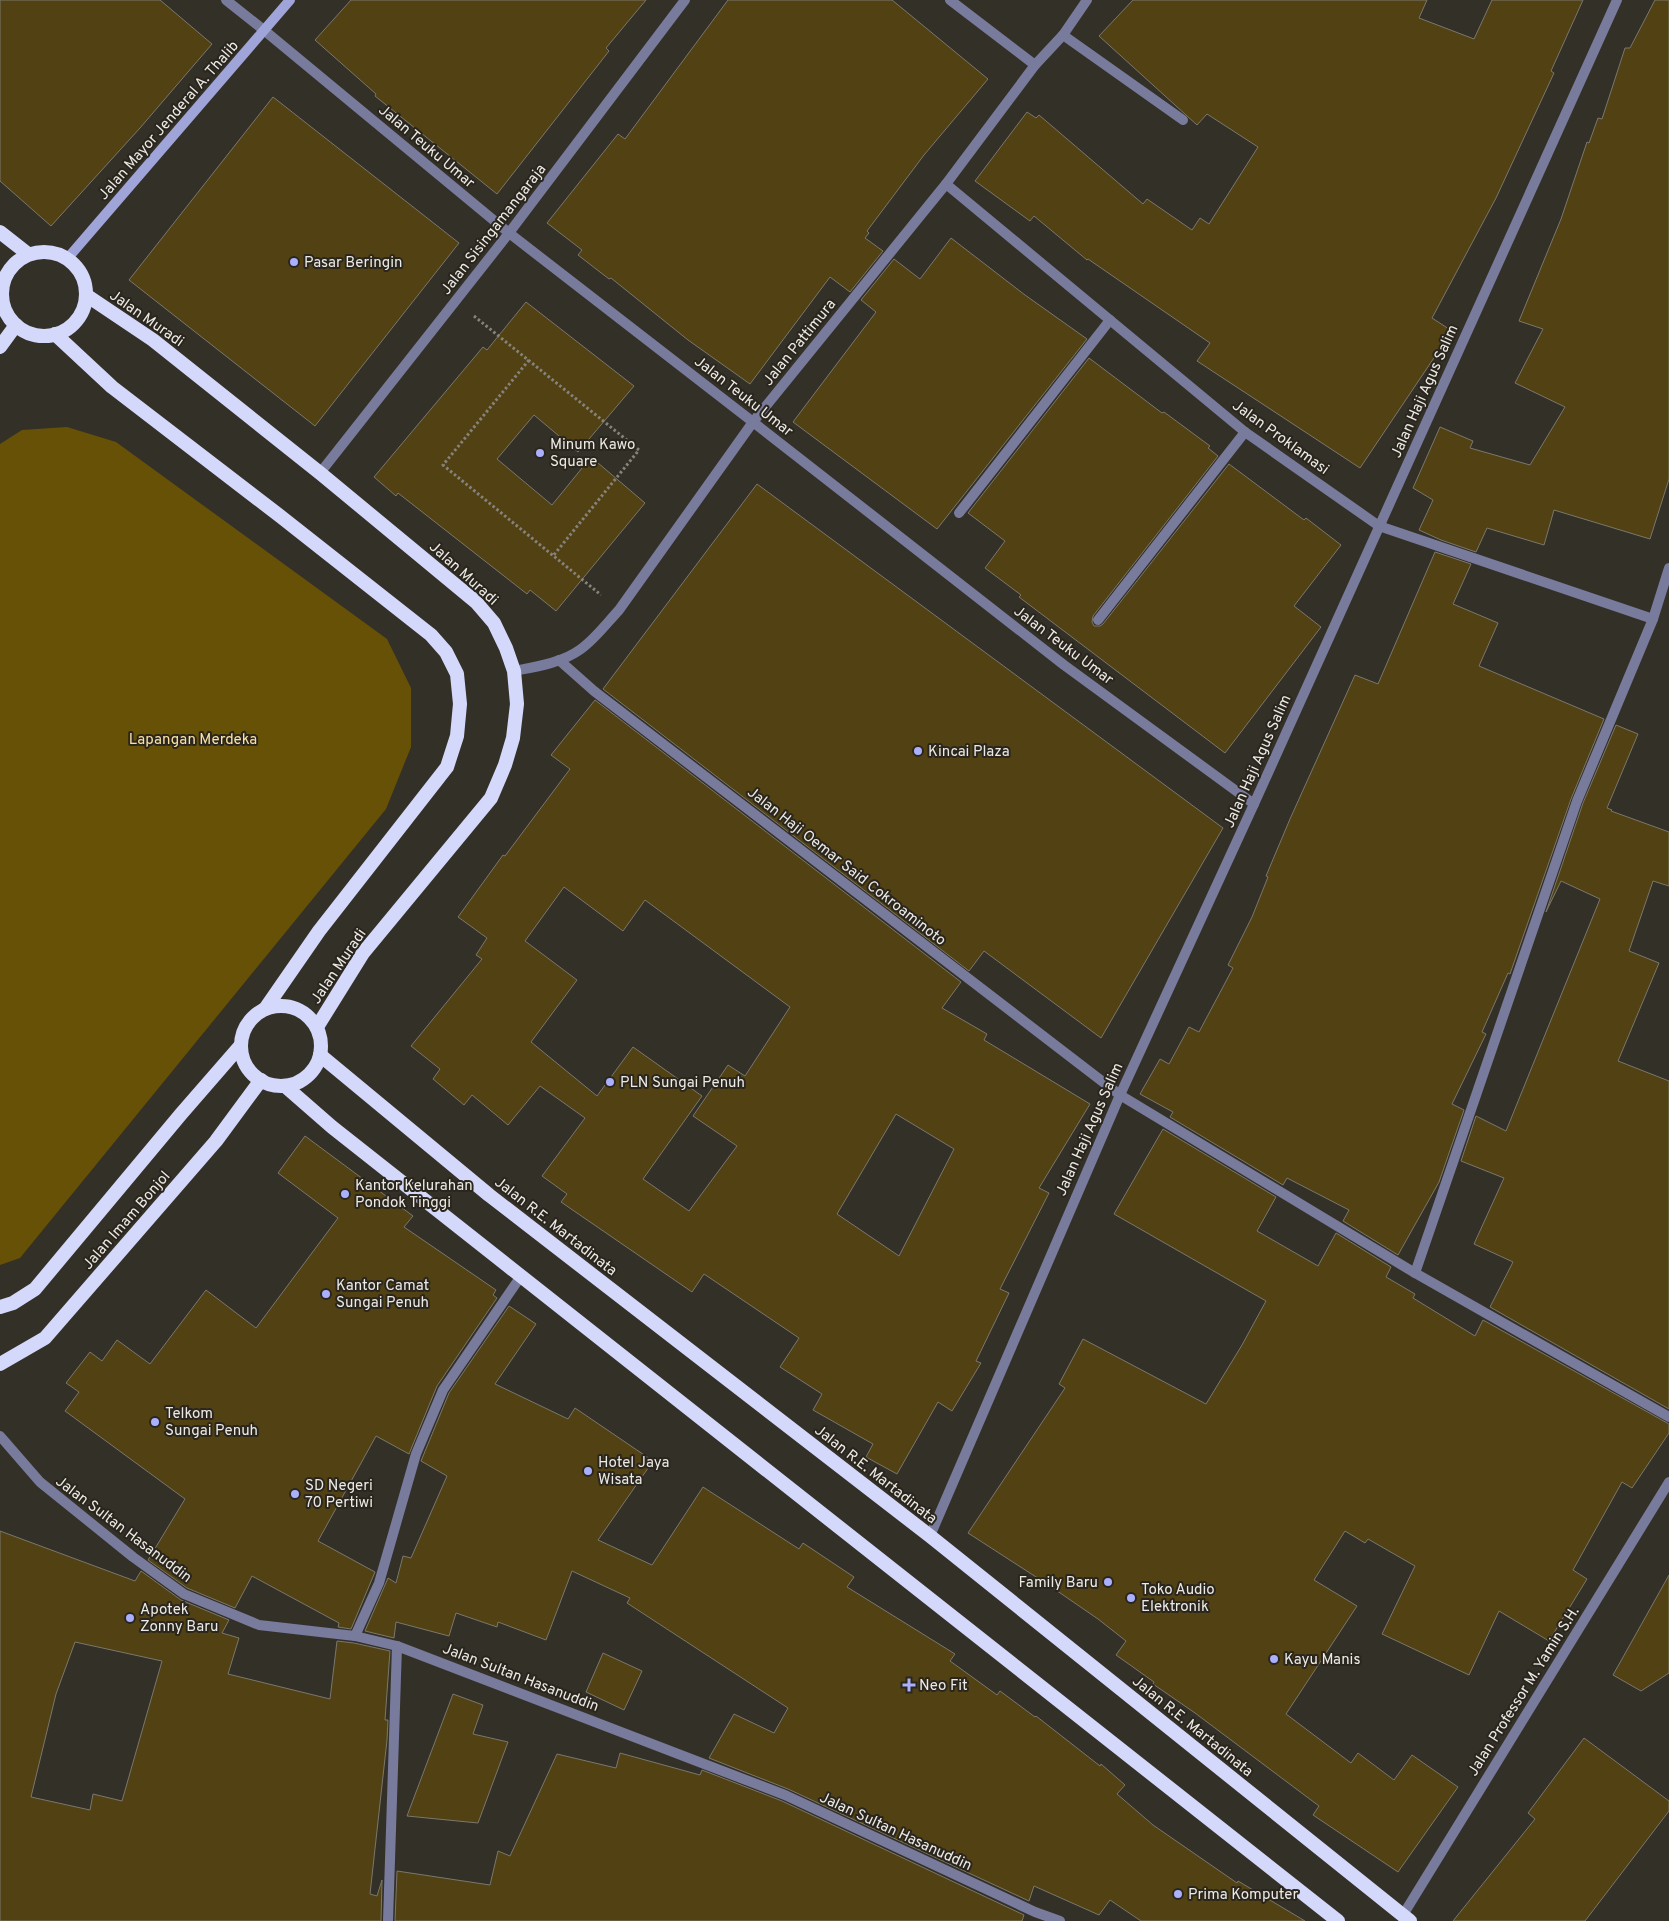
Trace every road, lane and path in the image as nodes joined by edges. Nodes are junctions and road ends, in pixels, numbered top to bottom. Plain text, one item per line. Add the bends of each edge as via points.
1 (226, 0) edge
2 (290, 0) edge
3 (686, 0) edge
4 (950, 0) edge
5 (1087, 0) edge
6 (1618, 0) edge
7 (265, 30) junction
8 (1064, 35) junction
9 (1035, 65) junction
10 (1184, 120) dead end
11 (946, 184) junction
12 (0, 232) edge
13 (509, 234) junction
14 (28, 254) junction
15 (68, 258) junction
16 (86, 295) junction
17 (1, 300) edge
18 (456, 301) junction
19 (1110, 320) junction
20 (16, 325) junction
21 (55, 334) junction
22 (0, 347) edge
23 (529, 360) junction
24 (753, 422) junction
25 (1245, 432) junction
26 (320, 473) junction
27 (959, 512) dead end
28 (1379, 526) junction
29 (553, 556) junction
30 (1669, 568) edge
31 (619, 610) junction
32 (1653, 619) junction
33 (1098, 620) dead end
34 (559, 660) junction
35 (514, 671) junction
36 (1254, 804) junction
37 (265, 1009) junction
38 (317, 1027) junction
39 (241, 1045) junction
40 (320, 1055) junction
41 (261, 1080) junction
42 (285, 1086) junction
43 (1120, 1094) junction
44 (1415, 1273) junction
45 (521, 1276) junction
46 (0, 1307) edge
47 (0, 1364) edge
48 (1669, 1417) edge
49 (0, 1436) edge
50 (1669, 1482) edge
51 (930, 1536) junction
52 (355, 1636) junction
53 (397, 1646) junction
54 (1033, 1917) edge
55 (1404, 1919) edge
56 (388, 1921) edge
57 (1060, 1921) edge
58 (1338, 1921) edge

1 - 7 street, Jalan Teuku Umar
2 - 7 main road, Jalan Mayor Jenderal A. Thalib
3 - 13 street, Jalan Sisingamangaraja
4 - 9 street
5 - 8 street, Jalan Pattimura
6 - 28 street, Jalan Haji Agus Salim
7 - 13 street, Jalan Teuku Umar
7 - 15 main road, Jalan Mayor Jenderal A. Thalib
8 - 9 street, Jalan Pattimura
8 - 10 street
9 - 11 street, Jalan Pattimura
11 - 19 street, Jalan Proklamasi
11 - 24 street, Jalan Pattimura
12 - 14 highway
13 - 18 street, Jalan Sisingamangaraja
13 - 24 street, Jalan Teuku Umar
14 - 15 highway via 49,252
14 - 17 highway via 13,266 4,282
15 - 16 highway, Jalan Muradi via 78,268
16 - 21 highway, Jalan Muradi via 82,312 71,326
16 - 26 highway, Jalan Muradi via 153,340
17 - 20 highway
18 - 23 path
18 - 26 street, Jalan Sisingamangaraja
19 - 25 street, Jalan Proklamasi
19 - 27 street
20 - 21 highway via 41,336
20 - 22 highway
21 - 37 highway via 112,387 431,635 446,652 458,674 458,728 448,767 319,932
23 - 29 path via 443,465
23 - 29 path via 639,450
24 - 31 street, Jalan Pattimura
24 - 36 street, Jalan Teuku Umar via 1064,665
25 - 28 street, Jalan Proklamasi
25 - 33 street
26 - 35 highway, Jalan Muradi via 476,602 494,623
28 - 32 street, Jalan Proklamasi
28 - 36 street, Jalan Haji Agus Salim
29 - 31 path
30 - 32 street
31 - 34 street, Jalan Pattimura via 580,650
32 - 44 street via 1577,801
34 - 35 street, Jalan Pattimura
34 - 43 street, Jalan Haji Oemar Said Cokroaminoto via 602,697
35 - 38 highway, Jalan Muradi via 517,704 513,738 491,798 363,954
36 - 43 street, Jalan Haji Agus Salim
37 - 38 highway via 285,1006 304,1013
37 - 39 highway via 252,1017 244,1030
38 - 40 highway
39 - 41 highway via 243,1059
39 - 46 highway, Jalan Imam Bonjol via 35,1289
40 - 42 highway via 313,1070 301,1081
40 - 51 highway, Jalan R.E. Martadinata via 489,1195
41 - 42 highway
41 - 47 highway, Jalan Imam Bonjol via 216,1141 45,1338
42 - 45 highway
43 - 44 street, Jalan Haji Oemar Said Cokroaminoto
43 - 51 street, Jalan Haji Agus Salim
44 - 48 street, Jalan Haji Oemar Said Cokroaminoto
45 - 52 street via 443,1390 416,1454 379,1583
45 - 58 highway
49 - 52 street, Jalan Sultan Hasanuddin via 40,1482 133,1558 184,1594 259,1625
50 - 55 street, Jalan Professor M. Yamin S.H.
51 - 55 highway, Jalan R.E. Martadinata
52 - 53 street, Jalan Sultan Hasanuddin
53 - 54 street, Jalan Sultan Hasanuddin via 784,1795
53 - 56 street
54 - 57 street, Jalan Sultan Hasanuddin

